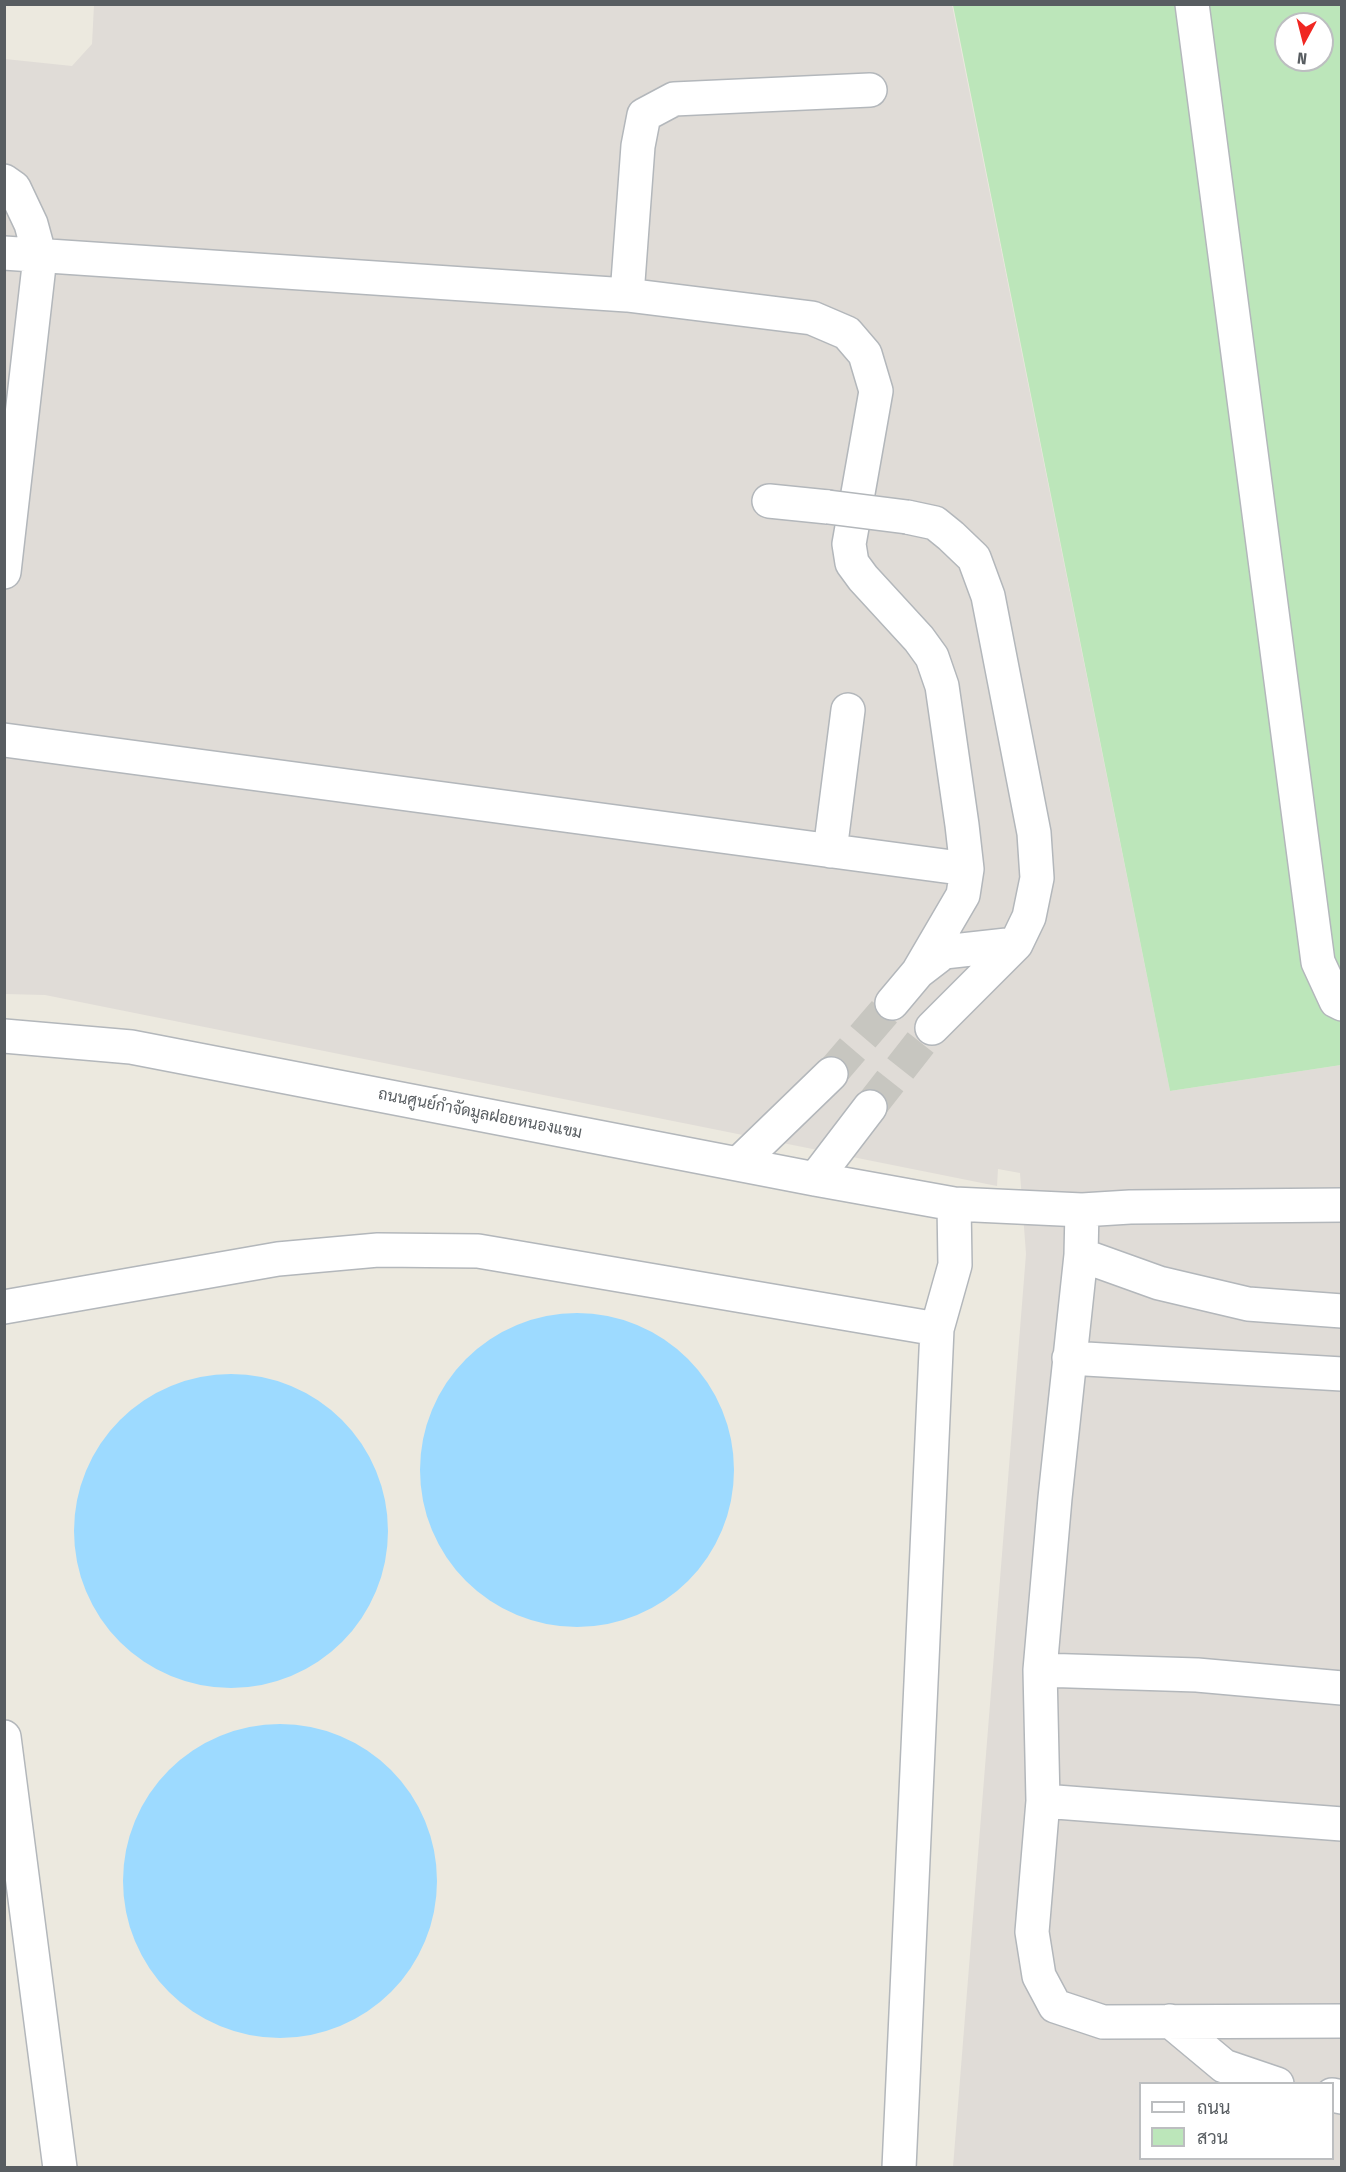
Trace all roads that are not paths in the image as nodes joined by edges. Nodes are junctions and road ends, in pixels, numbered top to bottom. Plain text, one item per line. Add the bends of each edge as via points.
1 (1192, 4) edge
2 (870, 90) dead end
3 (4, 181) edge
4 (4, 254) edge
5 (40, 257) junction
6 (627, 295) junction
7 (769, 501) dead end
8 (4, 572) edge
9 (848, 710) dead end
10 (4, 740) edge
11 (830, 851) junction
12 (967, 869) junction
13 (1016, 944) junction
14 (918, 972) junction
15 (892, 1003) tunnel mouth
16 (1341, 1004) edge
17 (932, 1028) tunnel mouth
18 (4, 1036) edge
19 (831, 1074) tunnel mouth
20 (870, 1107) tunnel mouth
21 (738, 1164) junction
22 (815, 1179) junction
23 (954, 1204) junction
24 (1341, 1205) edge
25 (1082, 1210) junction
26 (1081, 1255) junction
27 (4, 1306) edge
28 (1341, 1311) edge
29 (937, 1329) junction
30 (1069, 1358) junction
31 (1341, 1374) edge
32 (1040, 1670) junction
33 (1341, 1688) edge
34 (4, 1737) edge
35 (1043, 1801) junction
36 (1341, 1824) edge
37 (1170, 2021) junction
38 (1341, 2021) edge
39 (1271, 2082) edge
40 (60, 2168) edge
41 (899, 2168) edge

1 - 16 street via 1318,962
2 - 6 street via 674,99 644,116 638,146
3 - 5 street via 14,189 31,224
4 - 5 street
5 - 6 street
5 - 8 street
6 - 12 street via 812,318 847,333 865,354 876,392 849,544 852,563 932,657 942,686
7 - 13 street, bridge via 936,523 974,558 988,596 1034,833 1036,878 1029,917
9 - 11 street
10 - 11 street
11 - 12 street
12 - 14 street via 963,895
13 - 14 street via 944,952
13 - 17 street
14 - 15 street
18 - 21 street, ถนนศูนย์กำจัดมูลฝอยหนองแขม via 131,1047
19 - 21 street
20 - 22 street
21 - 22 street, ถนนศูนย์กำจัดมูลฝอยหนองแขม
22 - 23 street, ถนนศูนย์กำจัดมูลฝอยหนองแขม
23 - 25 street, ถนนศูนย์กำจัดมูลฝอยหนองแขม
23 - 29 street via 956,1265
24 - 25 street, ถนนศูนย์กำจัดมูลฝอยหนองแขม
25 - 26 street
26 - 28 street via 1159,1283 1248,1304
26 - 30 street
27 - 29 street via 278,1259 378,1250 478,1251
29 - 41 street
30 - 31 street
30 - 32 street
32 - 33 street via 1197,1675
32 - 35 street
34 - 40 street
35 - 36 street
35 - 37 street via 1032,1932 1039,1976 1056,2006 1103,2022
37 - 38 street
37 - 39 street via 1224,2066

